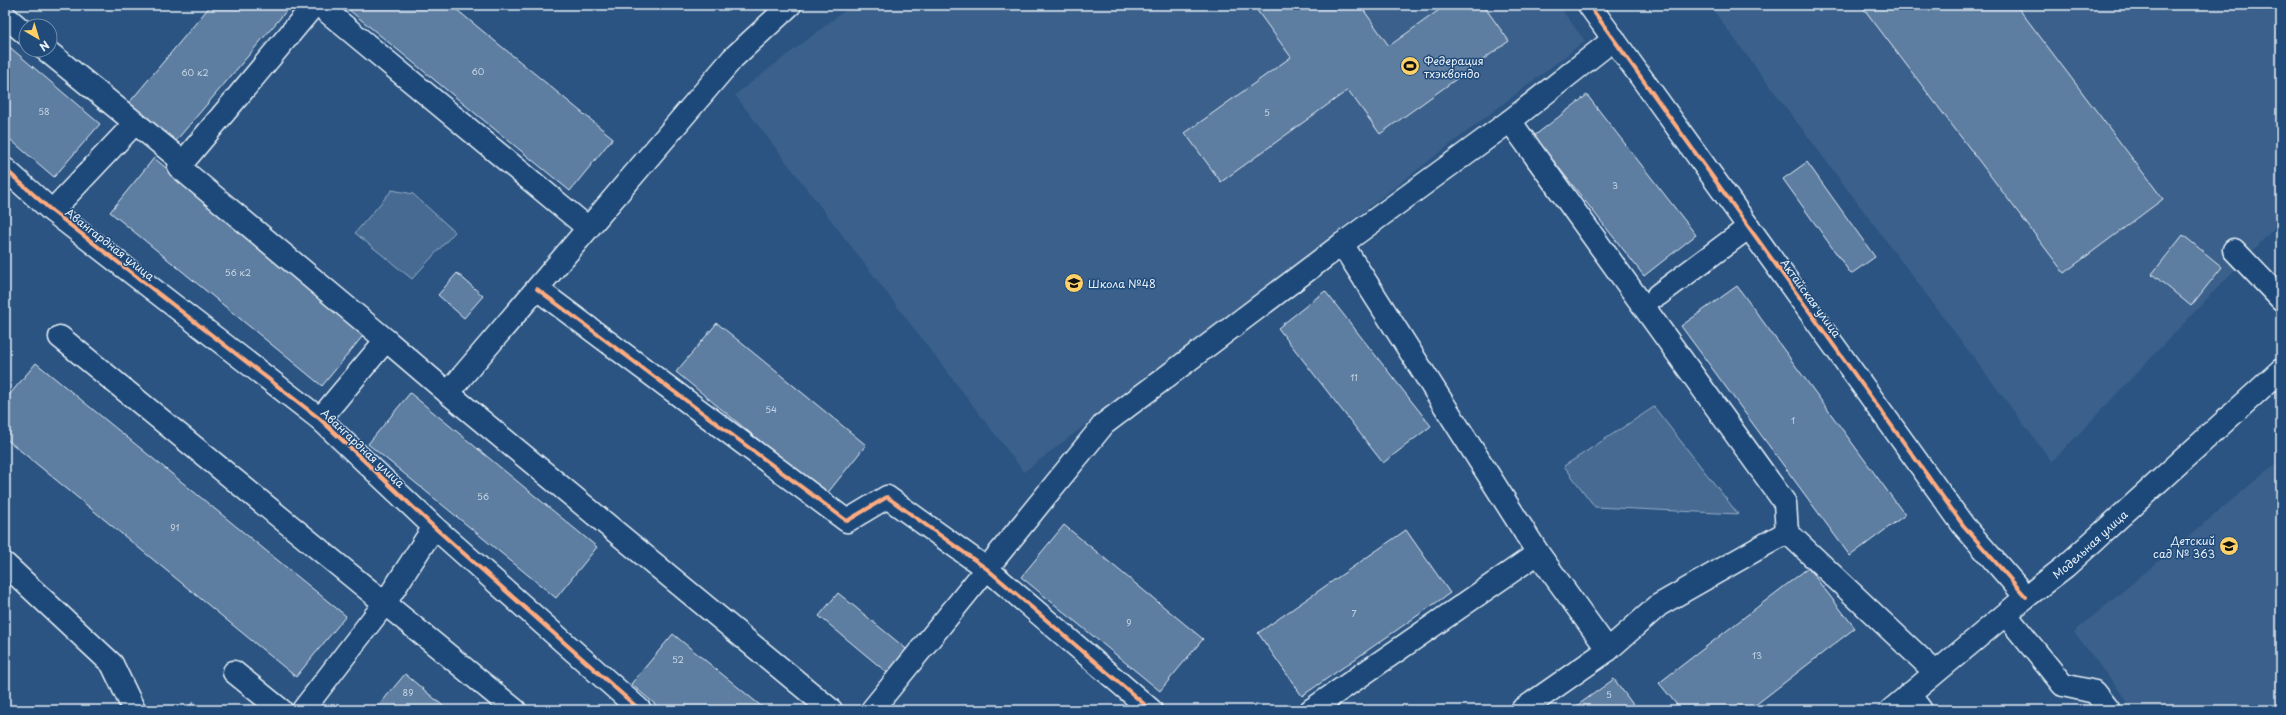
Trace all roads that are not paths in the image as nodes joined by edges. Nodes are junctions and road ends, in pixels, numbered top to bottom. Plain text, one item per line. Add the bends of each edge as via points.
1 (314, 5) edge
2 (319, 5) edge
3 (790, 5) edge
4 (1589, 5) edge
5 (5, 16) edge
6 (18, 27) edge
7 (1614, 39) junction
8 (56, 58) edge
9 (1510, 121) junction
10 (135, 123) junction
11 (182, 161) junction
12 (5, 169) edge
13 (52, 211) junction
14 (1749, 227) junction
15 (588, 228) junction
16 (1342, 244) junction
17 (2234, 250) dead end
18 (537, 288) junction
19 (1658, 295) dead end
20 (2281, 299) edge
21 (60, 337) dead end
22 (386, 340) junction
23 (2281, 370) edge
24 (448, 393) junction
25 (320, 419) junction
26 (434, 527) junction
27 (1787, 532) junction
28 (1538, 552) junction
29 (5, 564) edge
30 (987, 569) junction
31 (2026, 597) junction
32 (385, 603) junction
33 (2006, 615) junction
34 (1608, 650) junction
35 (234, 672) dead end
36 (1936, 672) junction
37 (1915, 702) edge
38 (134, 710) edge
39 (282, 710) edge
40 (303, 710) edge
41 (515, 710) edge
42 (640, 710) edge
43 (830, 710) edge
44 (872, 710) edge
45 (1150, 710) edge
46 (1311, 710) edge
47 (1522, 710) edge
48 (1891, 710) edge
49 (2109, 710) edge

1 - 11 street
2 - 15 street
3 - 15 street via 733,58
4 - 7 street, Актайская улица
5 - 6 street
7 - 9 street
7 - 14 street, Актайская улица
8 - 10 street
9 - 16 street
9 - 27 street via 1785,503
10 - 11 street
10 - 13 street
11 - 22 street via 179,166
12 - 13 street, Авангардная улица
13 - 25 street, Авангардная улица
14 - 19 street
14 - 31 street, Актайская улица via 1963,525
15 - 18 street
16 - 28 street
16 - 30 street via 1104,424
17 - 20 street
18 - 24 street
18 - 30 street via 848,521 887,497
21 - 32 street
22 - 24 street
22 - 25 street
23 - 31 street, Модельная улица via 2138,503
24 - 43 street
25 - 26 street, Авангардная улица
26 - 32 street
26 - 42 street, Авангардная улица
27 - 34 street via 1659,605
27 - 36 street
28 - 34 street
28 - 46 street
29 - 38 street via 112,664
30 - 44 street
30 - 45 street
31 - 33 street, Модельная улица
32 - 40 street
32 - 41 street
33 - 36 street, Модельная улица
33 - 49 street via 2063,685 2095,692
34 - 47 street
35 - 39 street
36 - 37 street, Модельная улица
37 - 48 street, Модельная улица

